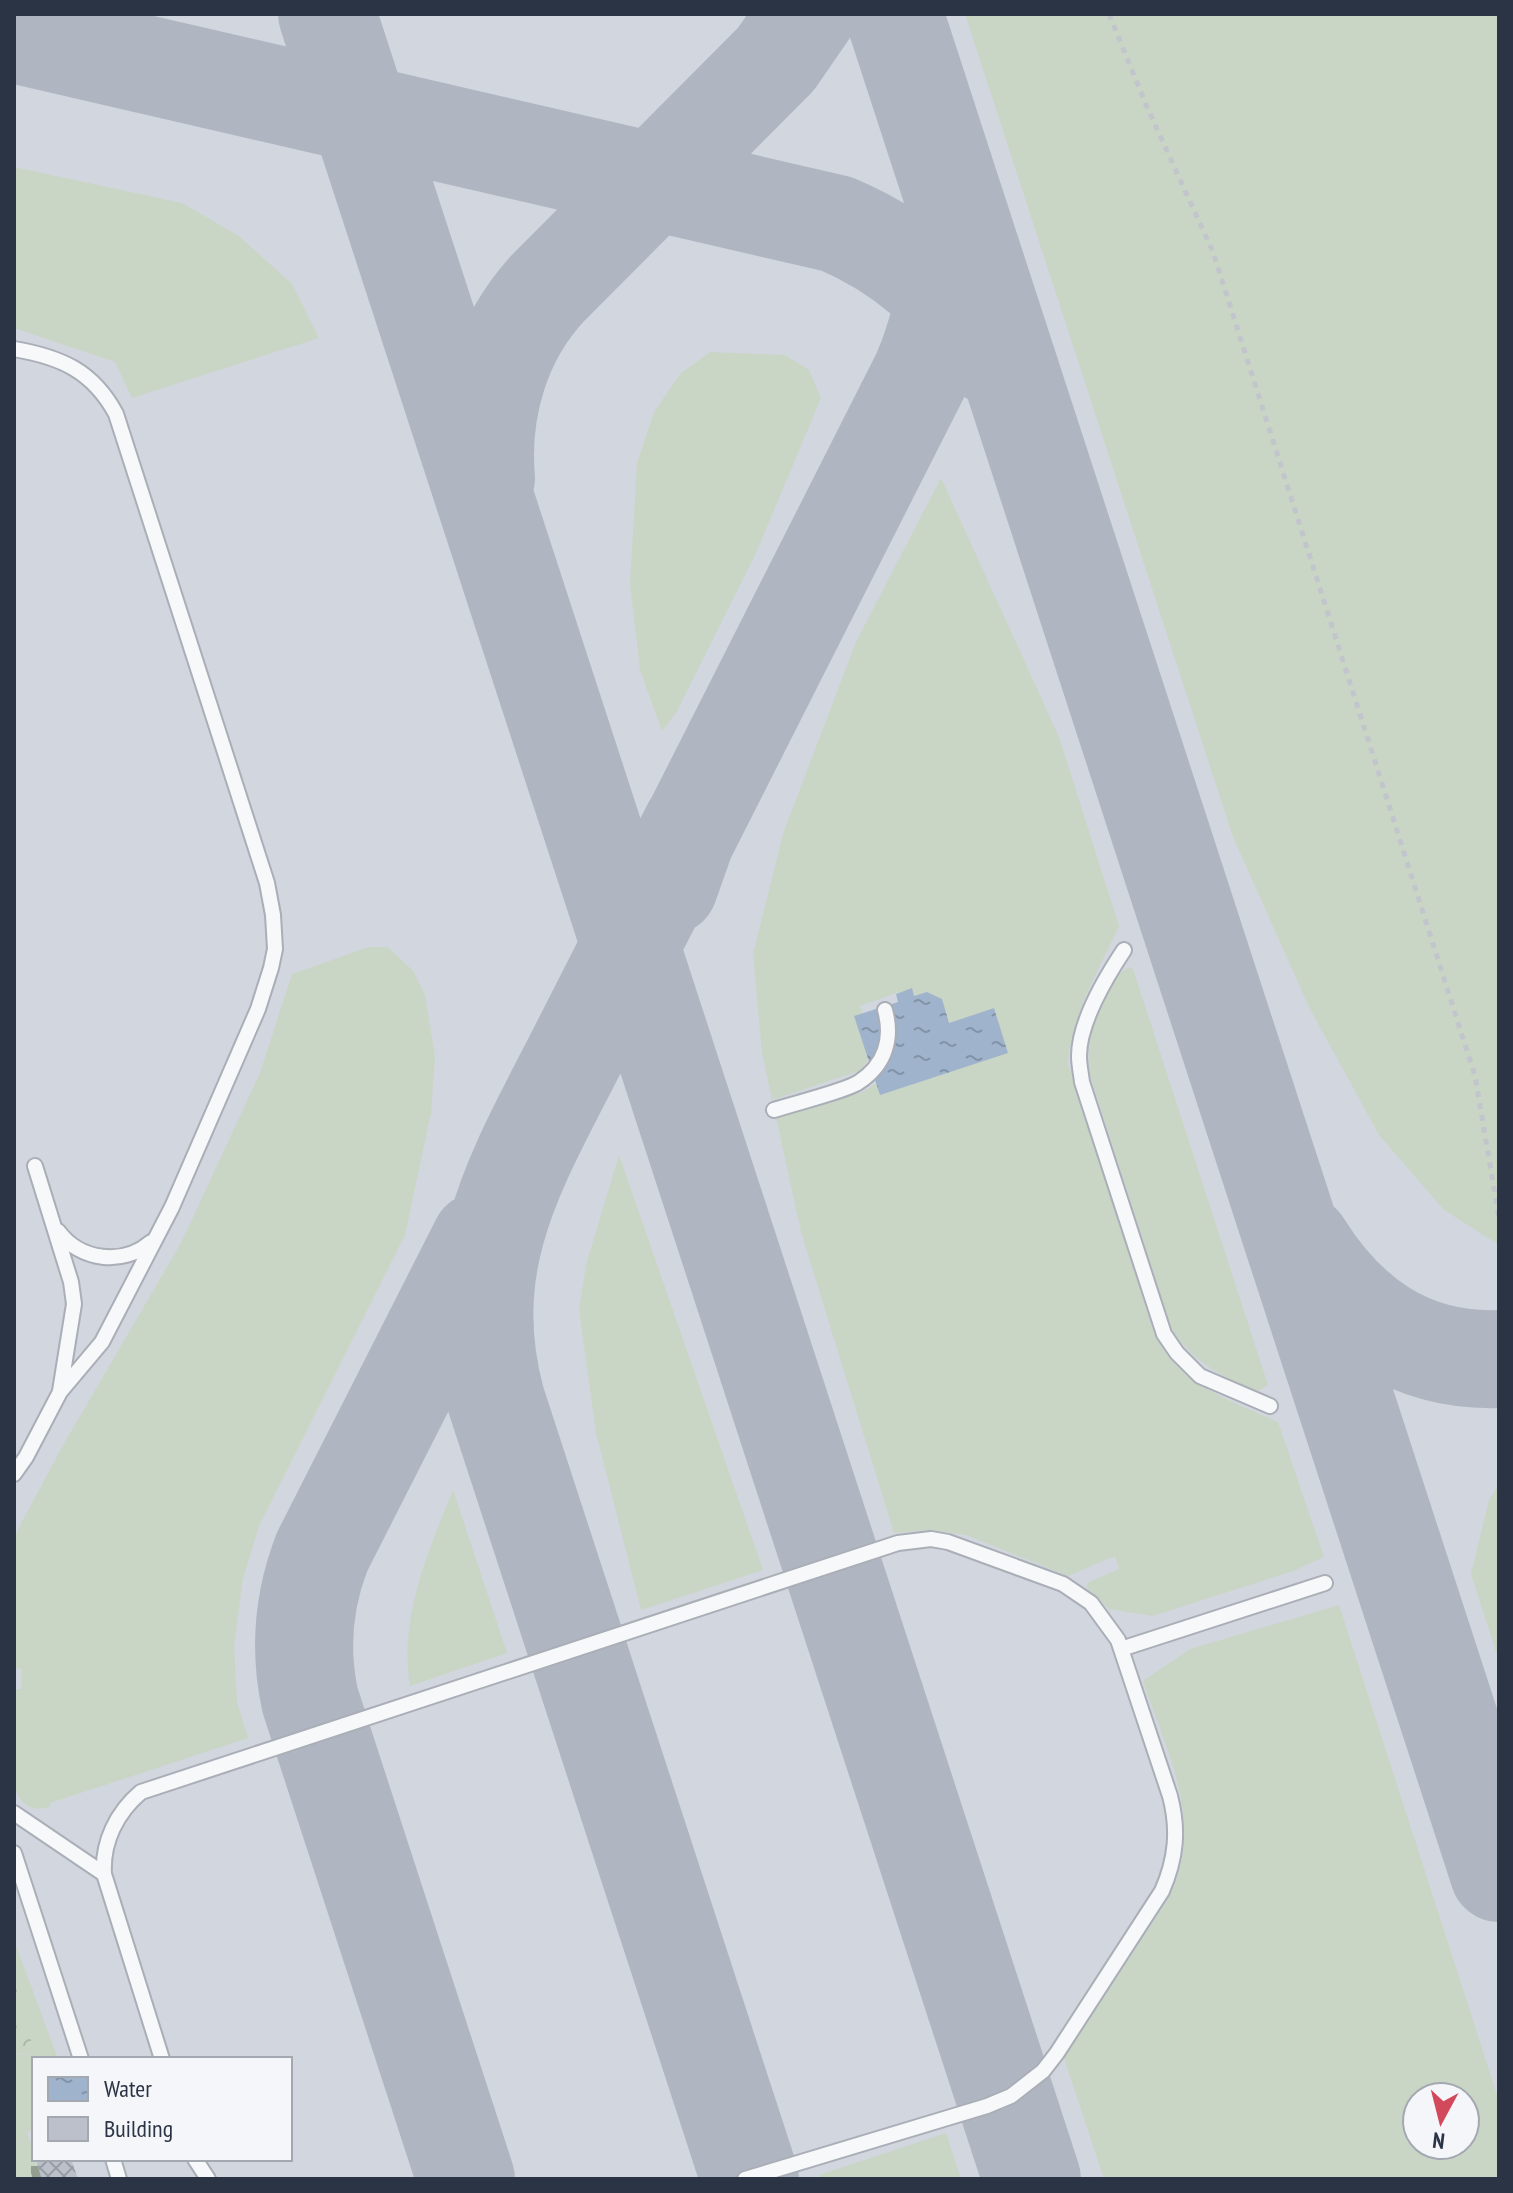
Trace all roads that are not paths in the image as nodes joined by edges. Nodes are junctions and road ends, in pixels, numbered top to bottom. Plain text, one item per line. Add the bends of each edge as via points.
1 (14, 349) edge
2 (1124, 950) dead end
3 (885, 1010) dead end
4 (774, 1110) dead end
5 (35, 1166) dead end
6 (53, 1224) junction
7 (156, 1239) junction
8 (60, 1392) junction
9 (1270, 1406) dead end
10 (14, 1474) edge
11 (1325, 1583) dead end
12 (1121, 1649) junction
13 (14, 1813) edge
14 (14, 1853) edge
15 (104, 1874) junction
16 (80, 2057) edge
17 (161, 2057) edge
18 (196, 2161) edge
19 (208, 2179) edge
20 (745, 2179) edge

1 - 7 lane via 79,371 105,395 116,414 271,905 275,949 266,986
2 - 9 lane via 1088,1019 1079,1053 1082,1082 1164,1334 1200,1376
3 - 4 lane via 885,1054 859,1083
5 - 6 lane
6 - 7 lane via 79,1252 96,1256 127,1256
6 - 8 lane via 74,1304
7 - 8 lane via 102,1342
8 - 10 lane
11 - 12 lane
12 - 15 lane via 1091,1603 1063,1584 948,1542 898,1543 155,1785 121,1812 107,1843
12 - 20 lane via 1172,1804 1173,1860 1162,1891 1057,2053 1027,2086 987,2106
13 - 15 lane
14 - 16 lane
15 - 17 lane
18 - 19 lane

